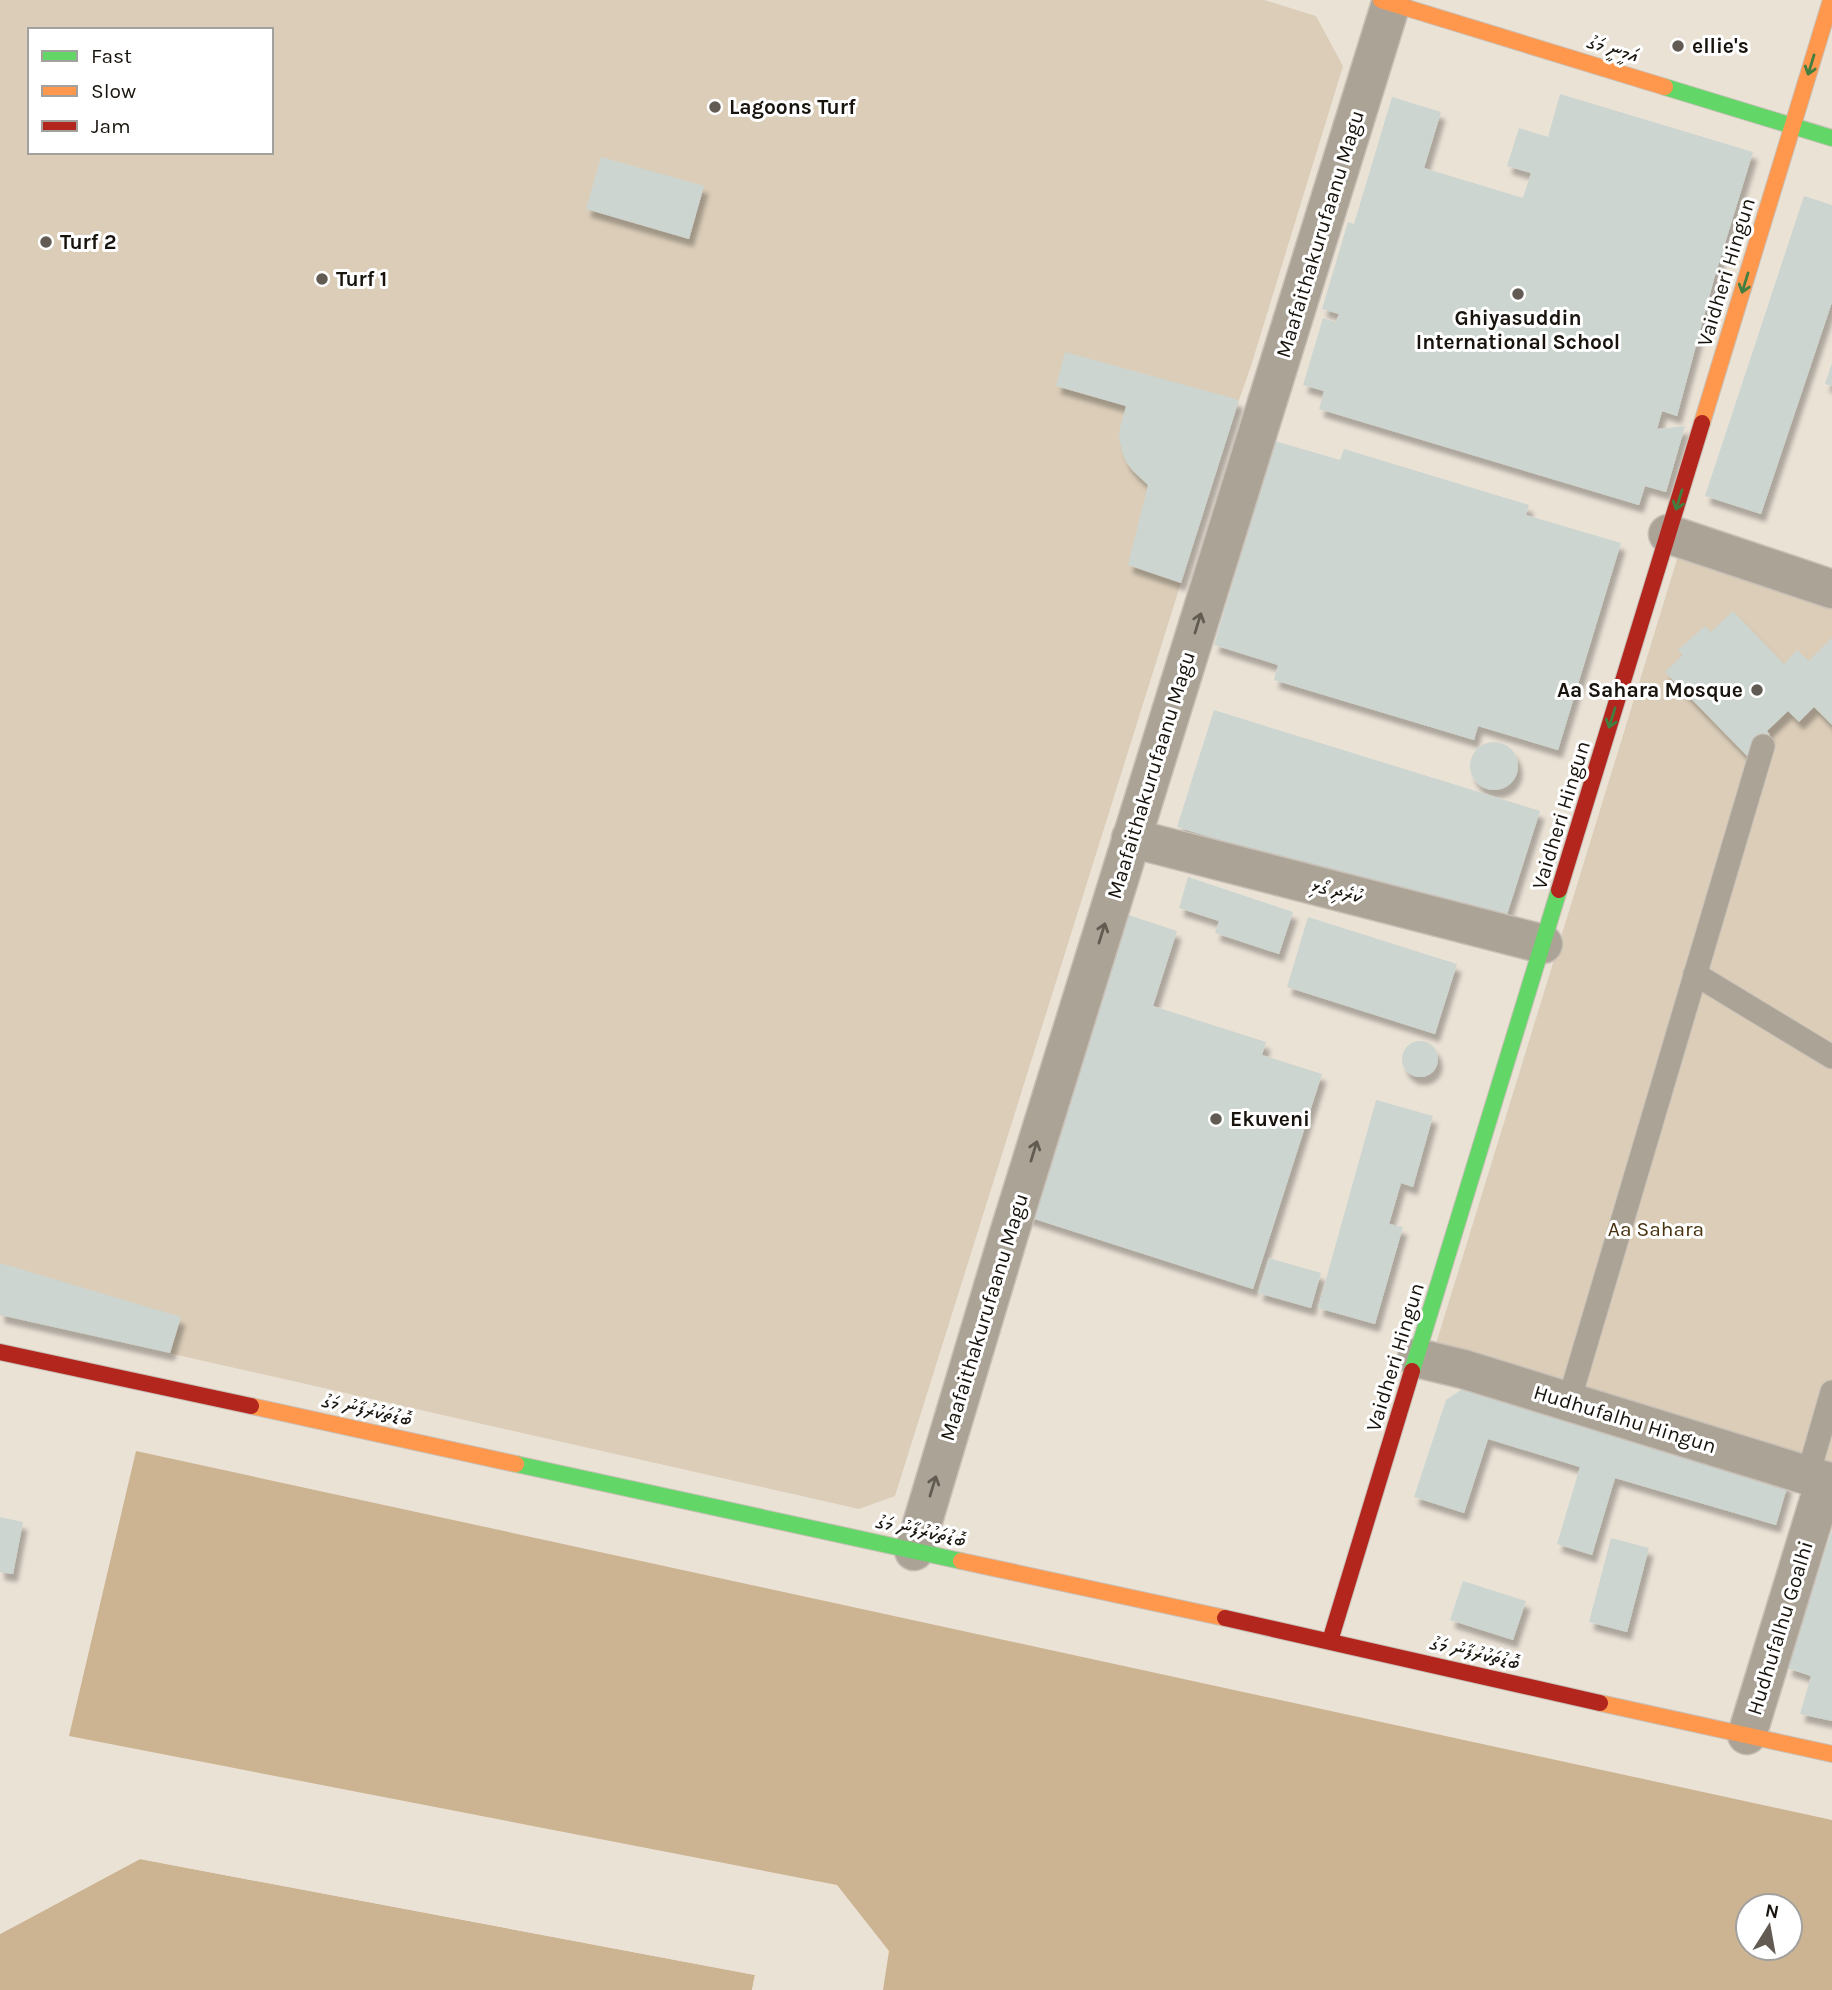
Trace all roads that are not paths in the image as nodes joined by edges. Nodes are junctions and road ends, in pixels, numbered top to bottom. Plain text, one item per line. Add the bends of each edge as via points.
1 (1831, 0) edge
2 (1388, 1) edge
3 (1793, 126) junction
4 (1832, 138) edge
5 (1668, 534) junction
6 (1832, 589) edge
7 (1763, 746) dead end
8 (1131, 838) junction
9 (1543, 944) junction
10 (1695, 974) junction
11 (1832, 1057) edge
12 (0, 1352) edge
13 (1417, 1358) junction
14 (1832, 1392) edge
15 (1569, 1401) junction
16 (1821, 1480) edge
17 (914, 1551) junction
18 (1330, 1641) junction
19 (1747, 1735) junction
20 (1832, 1754) edge

1 -> 3 street, Vaidheri Hingun
2 - 3 street, އަމީނީ މަގު
8 -> 2 street, Maafaithakurufaanu Magu
3 - 4 street, އަމީނީ މަގު
3 -> 5 street, Vaidheri Hingun
5 - 6 street
5 -> 9 street, Vaidheri Hingun
7 - 10 lane
8 - 9 street, ކުރެދި ގޯޅި
17 -> 8 street, Maafaithakurufaanu Magu
9 - 13 street, Vaidheri Hingun
10 - 11 lane
10 - 15 lane
12 - 17 street, ބޮޑުތަކުރުފާނު މަގު
13 - 15 street, Hudhufalhu Hingun
13 - 18 street, Vaidheri Hingun
14 - 16 lane
15 - 16 street, Hudhufalhu Hingun
16 - 19 street, Hudhufalhu Goalhi
17 - 18 street, ބޮޑުތަކުރުފާނު މަގު
18 - 19 street, ބޮޑުތަކުރުފާނު މަގު
19 - 20 street, ބޮޑުތަކުރުފާނު މަގު

